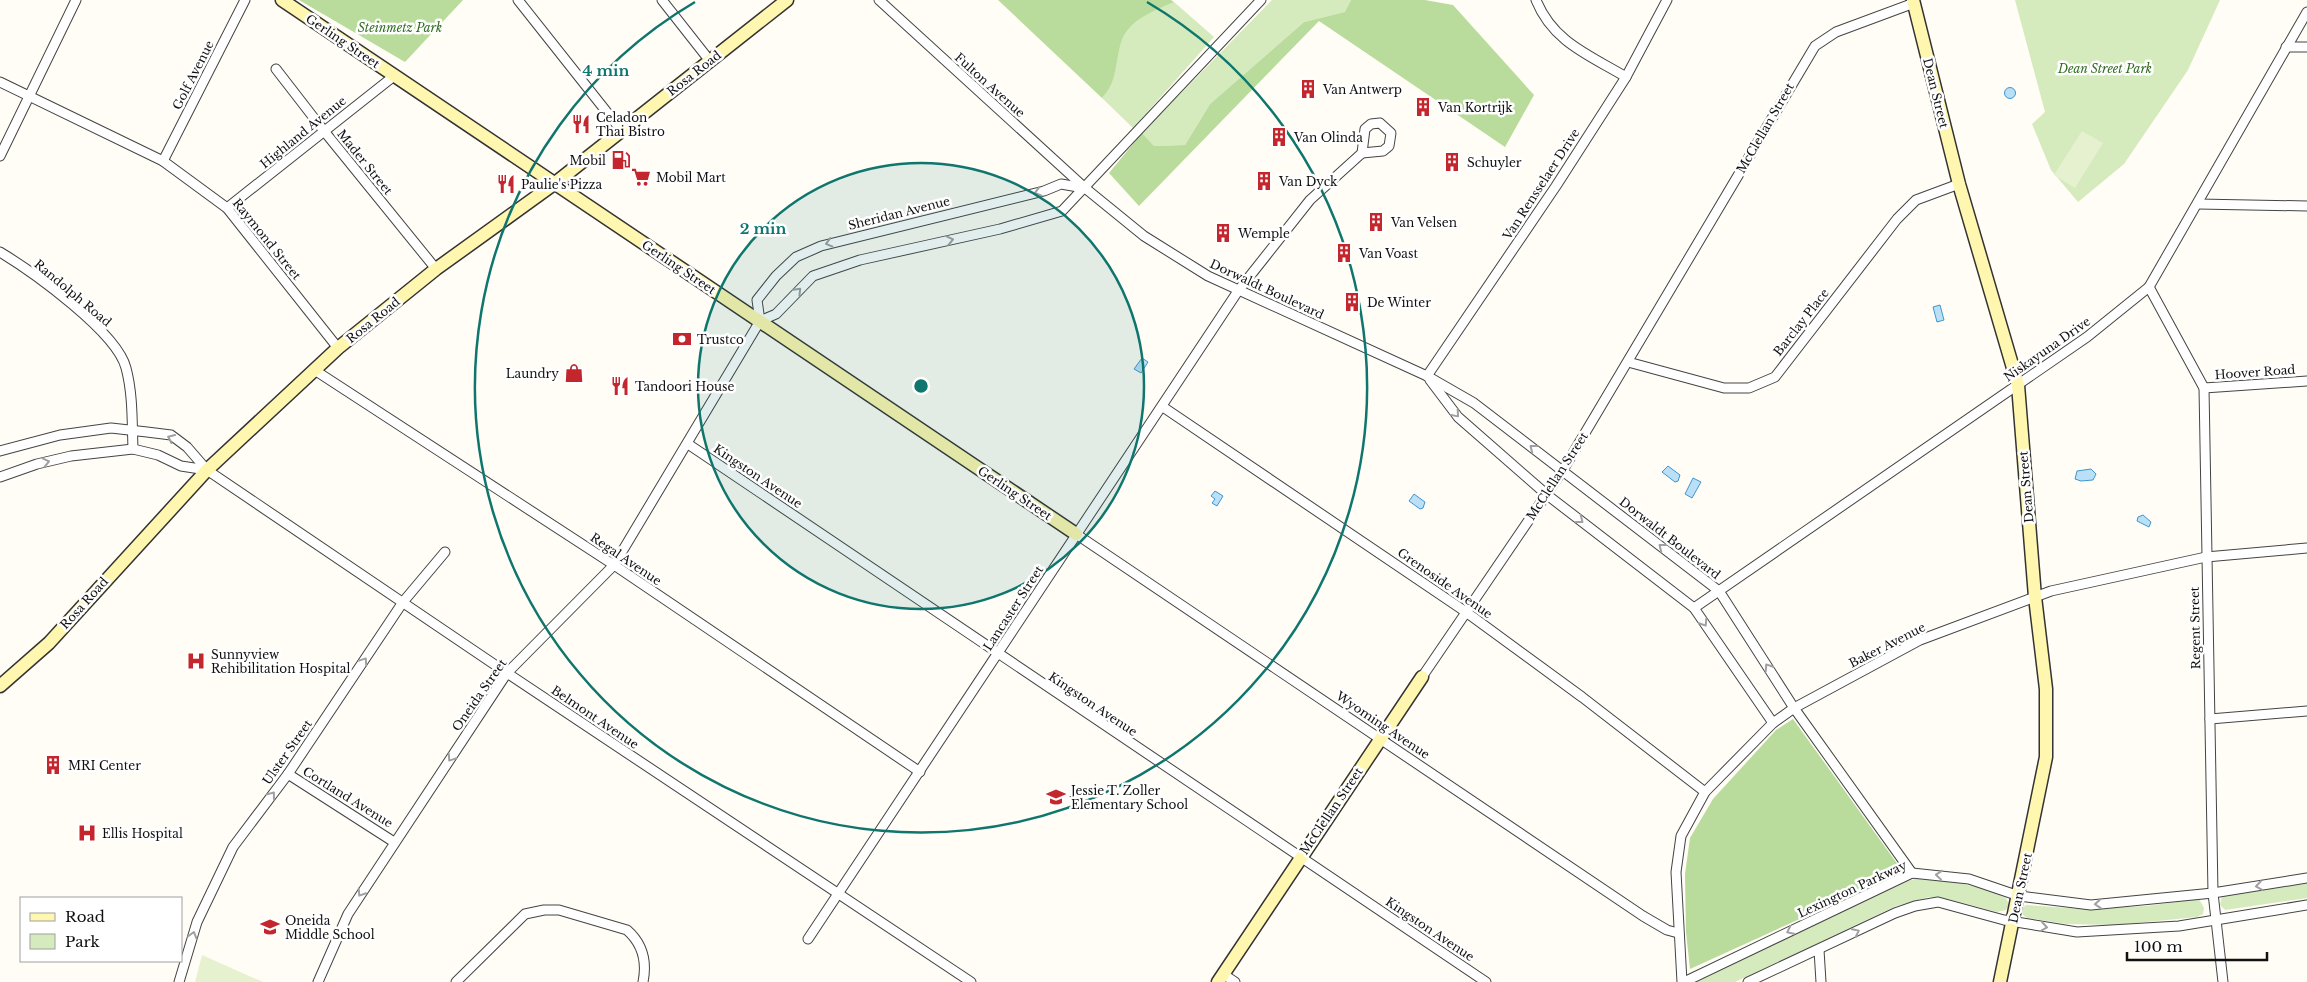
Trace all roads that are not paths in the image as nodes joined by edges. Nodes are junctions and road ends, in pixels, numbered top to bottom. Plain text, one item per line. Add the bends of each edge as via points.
1 (76, 0) edge
2 (244, 0) edge
3 (282, 0) edge
4 (518, 0) edge
5 (662, 0) edge
6 (787, 0) edge
7 (879, 0) edge
8 (1261, 0) edge
9 (1536, 0) edge
10 (1667, 0) edge
11 (1913, 1) edge
12 (2307, 12) edge
13 (2286, 47) junction
14 (2307, 47) edge
15 (710, 61) junction
16 (276, 69) dead end
17 (394, 76) junction
18 (1626, 77) junction
19 (0, 82) edge
20 (30, 97) junction
21 (621, 130) junction
22 (324, 131) junction
23 (1362, 153) dead end
24 (0, 156) edge
25 (163, 161) junction
26 (554, 184) junction
27 (1959, 184) junction
28 (1085, 188) junction
29 (2198, 204) junction
30 (2307, 206) edge
31 (227, 208) junction
32 (0, 252) edge
33 (436, 269) junction
34 (2149, 287) junction
35 (1238, 291) junction
36 (760, 321) junction
37 (338, 348) junction
38 (1628, 362) junction
39 (316, 371) junction
40 (1427, 376) junction
41 (2307, 381) edge
42 (2018, 385) junction
43 (2204, 388) junction
44 (1163, 407) junction
45 (132, 430) junction
46 (688, 444) junction
47 (133, 449) junction
48 (0, 451) edge
49 (207, 470) junction
50 (1563, 470) junction
51 (0, 477) edge
52 (1546, 494) junction
53 (1076, 534) junction
54 (2307, 548) edge
55 (445, 552) dead end
56 (2206, 557) junction
57 (614, 565) junction
58 (1719, 591) junction
59 (2035, 597) junction
60 (403, 602) junction
61 (1694, 608) junction
62 (1466, 612) junction
63 (998, 655) junction
64 (507, 673) junction
65 (1422, 677) joint
66 (0, 686) edge
67 (1794, 708) junction
68 (2307, 711) edge
69 (2210, 719) junction
70 (1772, 723) junction
71 (1380, 738) junction
72 (920, 772) junction
73 (288, 774) junction
74 (1704, 792) junction
75 (394, 842) junction
76 (1300, 858) junction
77 (1912, 873) junction
78 (2307, 878) edge
79 (837, 893) junction
80 (2213, 893) junction
81 (2018, 896) junction
82 (2307, 905) edge
83 (2216, 920) junction
84 (2013, 922) junction
85 (1678, 933) junction
86 (808, 939) dead end
87 (1819, 950) junction
88 (1220, 978) edge
89 (179, 982) edge
90 (318, 982) edge
91 (456, 982) edge
92 (643, 982) edge
93 (971, 982) edge
94 (1235, 982) edge
95 (1486, 982) edge
96 (1683, 982) edge
97 (1748, 982) edge
98 (1821, 982) edge
99 (2000, 982) edge
100 (2223, 982) edge

1 - 20 street
2 - 25 street, Golf Avenue
3 - 17 street, Gerling Street
4 - 21 street
5 - 15 street
6 - 15 street, Rosa Road
7 - 28 street, Fulton Avenue
8 - 28 street
9 - 18 street via 1542,15 1563,40
10 - 18 street, Van Rensselaer Drive
11 - 27 street, Dean Street
11 - 38 street, McClellan Street via 1836,32 1815,46
12 - 13 street, Niskayuna Drive
13 - 14 street
13 - 29 street, Niskayuna Drive
15 - 21 street, Rosa Road
16 - 22 street, Mader Street
17 - 22 street, Highland Avenue
17 - 26 street, Gerling Street
18 - 40 street, Van Rensselaer Drive
19 - 20 street, Raymond Street
20 - 24 street
20 - 25 street, Raymond Street
21 - 26 street, Rosa Road
22 - 31 street, Highland Avenue
22 - 33 street, Mader Street
23 - 35 street, Lancaster Street via 1310,200
25 - 31 street, Raymond Street
26 - 33 street, Rosa Road
26 - 36 street, Gerling Street
27 - 38 street, Barclay Place via 1916,200 1897,218 1775,376 1749,388 1724,388
27 - 42 street, Dean Street
28 - 35 street, Dorwaldt Boulevard via 1144,236
36 -> 28 street via 776,314 812,276 860,260 1000,229 1062,211
28 -> 36 street, Sheridan Avenue via 1061,184 1044,191 821,246 796,257 776,276 757,300
29 - 30 street
29 - 34 street, Niskayuna Drive
31 - 37 street, Raymond Street
32 - 45 street, Randolph Road via 52,289 110,340 126,367
33 - 37 street, Rosa Road
34 - 42 street, Niskayuna Drive via 2087,338
34 - 43 street, Regent Street
35 - 40 street, Dorwaldt Boulevard
35 - 44 street, Lancaster Street
36 - 46 street
36 - 53 street, Gerling Street
37 - 39 street, Rosa Road
38 - 50 street, McClellan Street
39 - 49 street, Rosa Road
39 - 57 street, Regal Avenue
50 -> 40 street, Dorwaldt Boulevard via 1474,402
40 -> 52 street, Dorwaldt Boulevard via 1458,417
41 - 43 street, Hoover Road
42 - 58 street, Niskayuna Drive
42 - 59 street, Dean Street
43 - 56 street, Regent Street
44 - 53 street, Lancaster Street
44 - 62 street, Grenoside Avenue
45 - 47 street, Randolph Road
45 - 48 street via 111,428 60,435
49 -> 45 street via 188,448 171,435
46 - 57 street, Oneida Street
46 - 63 street, Kingston Avenue
47 - 49 street via 158,455 181,466
51 -> 47 street via 71,456
49 - 60 street, Belmont Avenue
49 - 66 street, Rosa Road via 49,642
50 - 52 street, McClellan Street
58 -> 50 street, Dorwaldt Boulevard
52 -> 61 street, Dorwaldt Boulevard
52 - 62 street, McClellan Street
53 - 63 street, Lancaster Street
53 - 71 street, Wyoming Avenue
54 - 56 street, Baker Avenue
55 - 60 street, Ulster Street
56 - 59 street, Baker Avenue
56 - 69 street, Regent Street
57 - 64 street, Oneida Street
57 - 72 street, Regal Avenue
58 - 61 street, Niskayuna Drive
67 -> 58 street, Dorwaldt Boulevard
59 - 67 street, Baker Avenue via 1920,640
59 - 81 street, Dean Street via 2046,689 2046,757
60 - 64 street, Belmont Avenue
73 -> 60 street, Ulster Street
61 -> 70 street, Dorwaldt Boulevard
62 - 65 street, McClellan Street
62 - 74 street, Grenoside Avenue
63 - 72 street, Lancaster Street
63 - 76 street, Kingston Avenue
64 -> 75 street, Oneida Street
64 - 79 street, Belmont Avenue
65 - 71 street, McClellan Street
67 - 70 street, Baker Avenue
67 - 77 street, Dorwaldt Boulevard
68 - 69 street
69 - 80 street, Regent Street
70 - 74 street, Baker Avenue
71 - 76 street, McClellan Street
71 - 85 street, Wyoming Avenue via 1643,916
72 - 79 street, Lancaster Street
73 - 75 street, Cortland Avenue
89 -> 73 street, Ulster Street via 197,922 232,847
74 - 85 street, Baker Avenue via 1681,836 1676,872
75 -> 90 street, Oneida Street via 348,914
76 - 88 street, McClellan Street
76 - 95 street, Kingston Avenue
81 -> 77 street, Lexington Parkway via 1969,879
77 -> 96 street, Lexington Parkway
78 -> 80 street, Lexington Parkway
79 - 86 street, Lancaster Street
79 - 93 street, Belmont Avenue
80 -> 81 street, Lexington Parkway via 2091,905
80 - 83 street, Regent Street
81 - 84 street, Dean Street
82 - 83 street
84 -> 83 street via 2077,932 2179,926
83 - 100 street, Regent Street
87 -> 84 street via 1895,913 1938,902
84 - 99 street, Dean Street
85 - 96 street, Baker Avenue
87 - 97 street
87 - 98 street
88 - 94 street
91 - 92 street via 525,914 544,910 559,910 626,930 635,937 644,956

